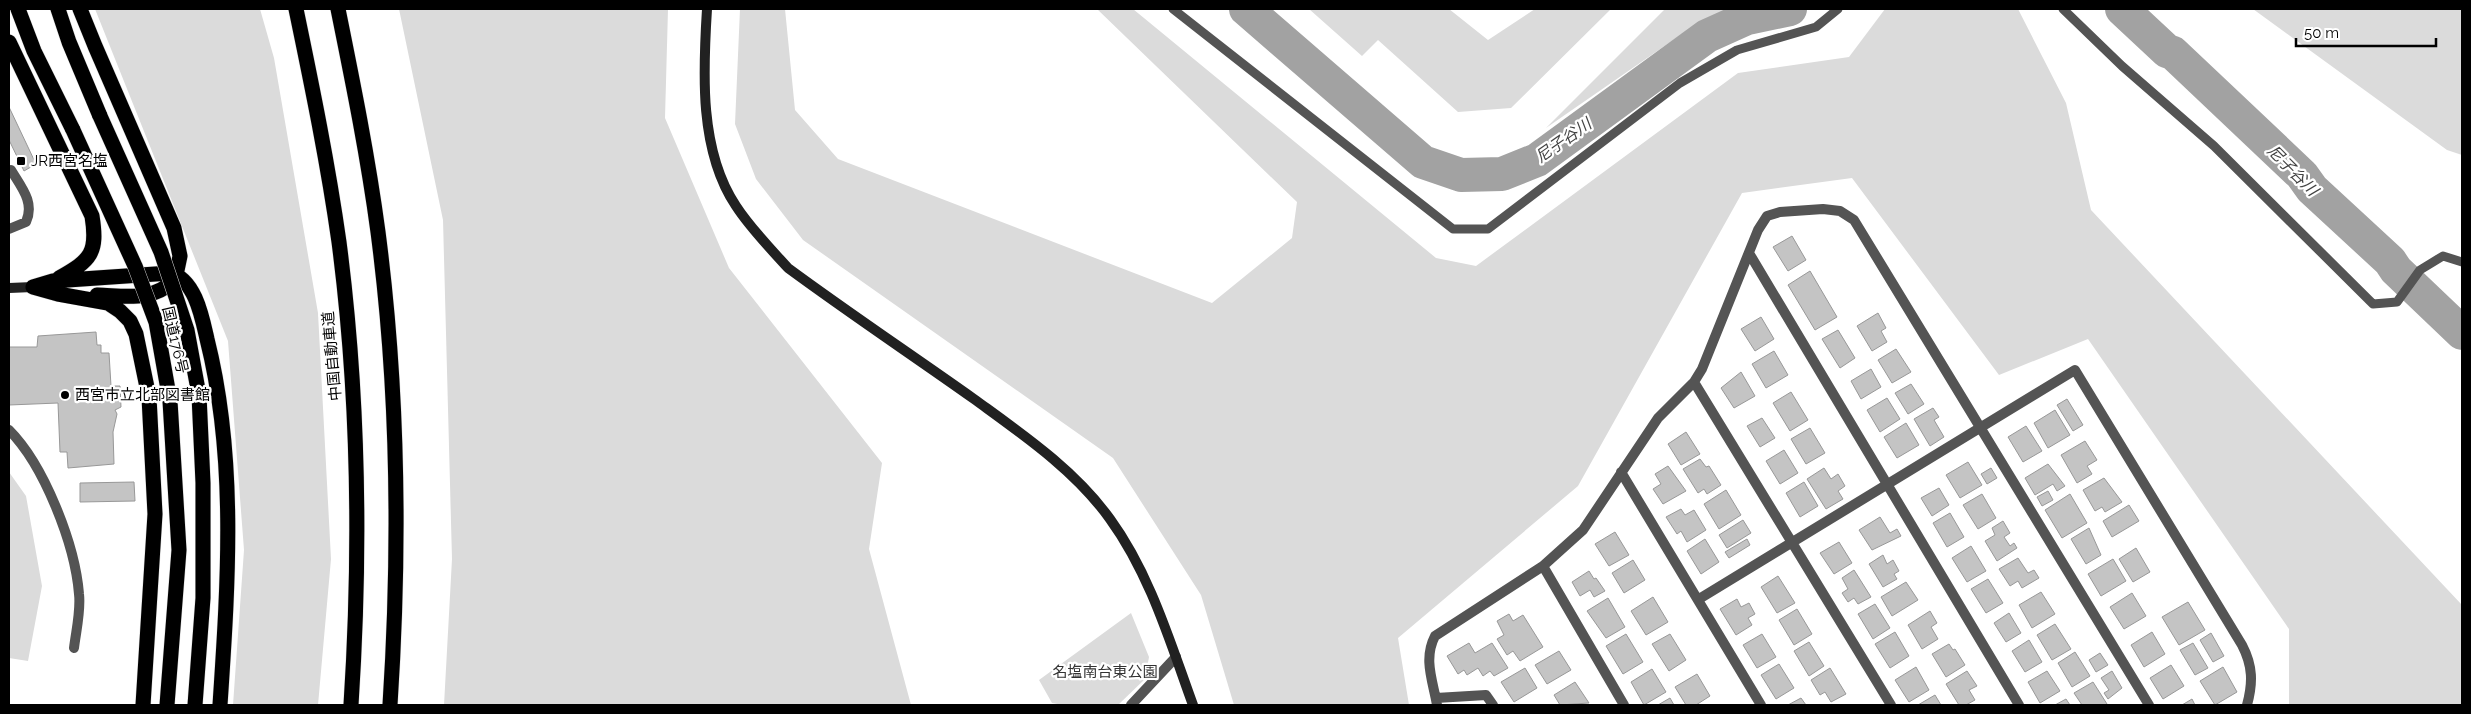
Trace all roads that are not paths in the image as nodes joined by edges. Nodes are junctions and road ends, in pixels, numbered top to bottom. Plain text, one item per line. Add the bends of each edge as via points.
1 (18, 9) edge
2 (58, 9) edge
3 (80, 9) edge
4 (296, 9) edge
5 (338, 9) edge
6 (707, 9) edge
7 (1173, 9) edge
8 (1838, 9) edge
9 (2063, 9) edge
10 (9, 42) edge
11 (10, 170) edge
12 (9, 229) edge
13 (1749, 252) junction
14 (2462, 262) edge
15 (177, 275) junction
16 (33, 287) joint
17 (9, 288) edge
18 (55, 288) junction
19 (1694, 382) junction
20 (1981, 427) junction
21 (9, 430) edge
22 (1621, 472) junction
23 (1887, 484) junction
24 (1792, 540) junction
25 (1543, 566) junction
26 (1699, 599) junction
27 (74, 648) dead end
28 (1176, 657) junction
29 (1436, 702) edge
30 (2146, 704) edge
31 (143, 705) edge
32 (167, 705) edge
33 (195, 705) edge
34 (220, 705) edge
35 (351, 705) edge
36 (390, 705) edge
37 (1131, 705) edge
38 (1193, 705) edge
39 (1493, 705) edge
40 (1624, 705) edge
41 (1762, 705) edge
42 (1891, 705) edge
43 (2019, 705) edge
44 (2248, 705) edge

1 - 32 highway, 国道176号, bridge via 34,51 135,266 156,322 170,401 179,550
2 - 33 highway, 国道176号, bridge via 100,116 161,252 188,330 199,395 203,483 203,598
3 - 15 highway via 174,228 180,256
4 - 35 highway, 中国自動車道 via 336,223 350,357 357,472 357,579
5 - 36 highway via 360,117 378,233 390,349 395,580
6 - 28 street via 708,120 717,167 735,205 788,268 1009,425 1090,493 1135,558
7 - 8 lane via 1453,229 1488,229 1680,83 1737,50 1816,27
9 - 14 lane via 2122,66 2214,146 2373,304 2397,302 2420,270 2443,256
10 - 18 highway via 92,216 96,238 90,256
11 - 12 street via 28,198 30,213 26,222
13 - 19 street via 1710,351
13 - 20 street via 1767,216 1780,212 1823,209 1840,211 1854,220
13 - 23 street
15 - 18 highway via 160,273
15 - 18 highway via 164,290 150,295
15 - 34 highway via 195,296 200,311 218,384 227,456 226,626
16 - 17 street
16 - 18 highway
18 - 31 highway via 108,303 130,321 136,334 149,398 155,514
19 - 22 street via 1658,418
19 - 24 street
20 - 23 street
20 - 30 street
20 - 44 street via 2075,370 2242,645 2252,675
21 - 27 street via 50,490 71,553 80,595
22 - 25 street via 1582,530
22 - 26 street
23 - 24 street
23 - 43 street
24 - 26 street
24 - 42 street
25 - 29 street via 1435,636 1429,647 1428,660
25 - 40 street
26 - 41 street
28 - 37 street
28 - 38 street
29 - 39 street via 1486,695

